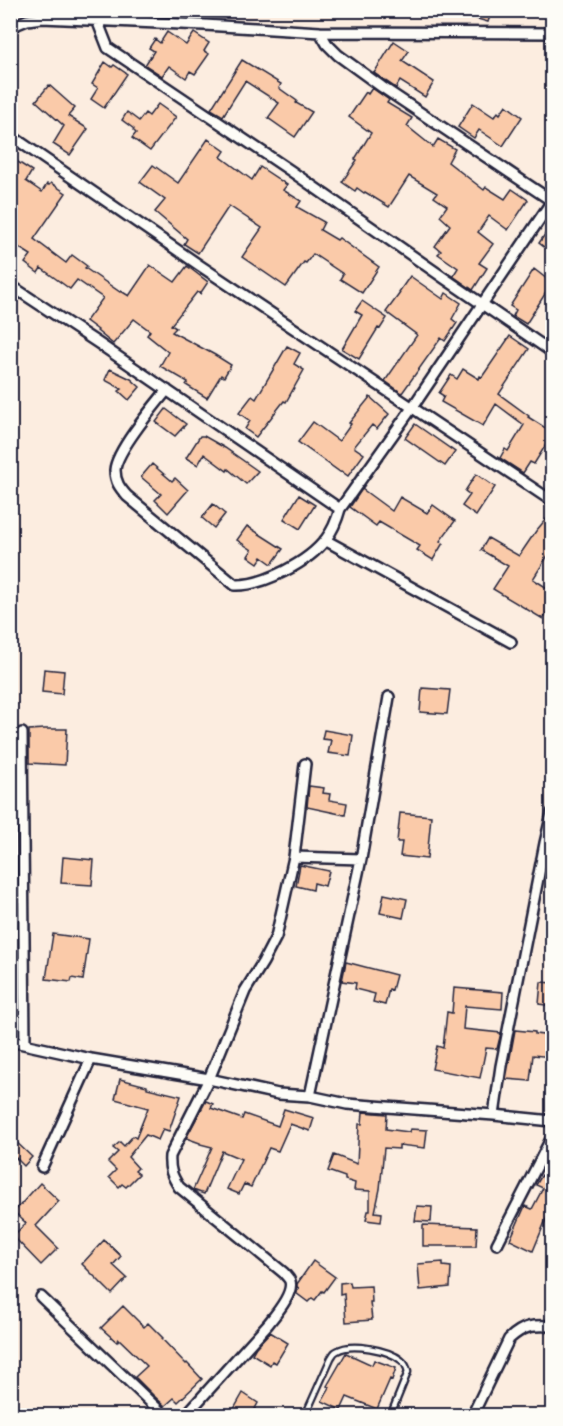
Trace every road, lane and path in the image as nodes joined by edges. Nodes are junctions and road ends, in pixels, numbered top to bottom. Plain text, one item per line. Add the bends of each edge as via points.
1 (97, 20) junction
2 (10, 27) edge
3 (320, 32) junction
4 (552, 33) edge
5 (10, 135) edge
6 (552, 201) edge
7 (10, 285) edge
8 (483, 303) junction
9 (552, 352) edge
10 (167, 390) junction
11 (412, 408) junction
12 (552, 501) edge
13 (340, 509) junction
14 (326, 540) junction
15 (511, 642) dead end
16 (389, 697) dead end
17 (22, 733) dead end
18 (305, 764) dead end
19 (552, 813) edge
20 (294, 857) junction
21 (361, 859) junction
22 (10, 1041) edge
23 (25, 1044) junction
24 (91, 1059) junction
25 (209, 1079) junction
26 (310, 1096) junction
27 (494, 1115) junction
28 (552, 1121) edge
29 (552, 1137) edge
30 (42, 1167) dead end
31 (497, 1244) dead end
32 (41, 1297) dead end
33 (552, 1326) edge
34 (393, 1410) dead end
35 (165, 1416) edge
36 (186, 1416) edge
37 (305, 1416) edge
38 (472, 1416) edge

1 - 2 street via 42,18
1 - 3 street
1 - 8 street via 108,48
3 - 4 street
3 - 6 street via 338,55
5 - 11 street
6 - 8 street
7 - 10 street
8 - 9 street
8 - 11 street
10 - 13 street
10 - 14 street via 116,462 117,483 127,496 235,585 252,584 286,570
11 - 12 street
11 - 13 street
13 - 14 street
14 - 15 street
16 - 21 street
17 - 23 street
18 - 20 street
19 - 27 street
20 - 21 street
20 - 25 street via 276,937 245,990
21 - 26 street
22 - 23 street
23 - 24 street
24 - 25 street
24 - 30 street
25 - 26 street via 278,1094
25 - 36 street via 170,1156 172,1177 179,1187 284,1273 290,1281 290,1291 272,1318
26 - 27 street via 347,1104
27 - 28 street
29 - 31 street
32 - 35 street
33 - 38 street via 532,1325 509,1339
34 - 37 lane via 408,1372 406,1365 387,1352 368,1347 346,1348 331,1358

